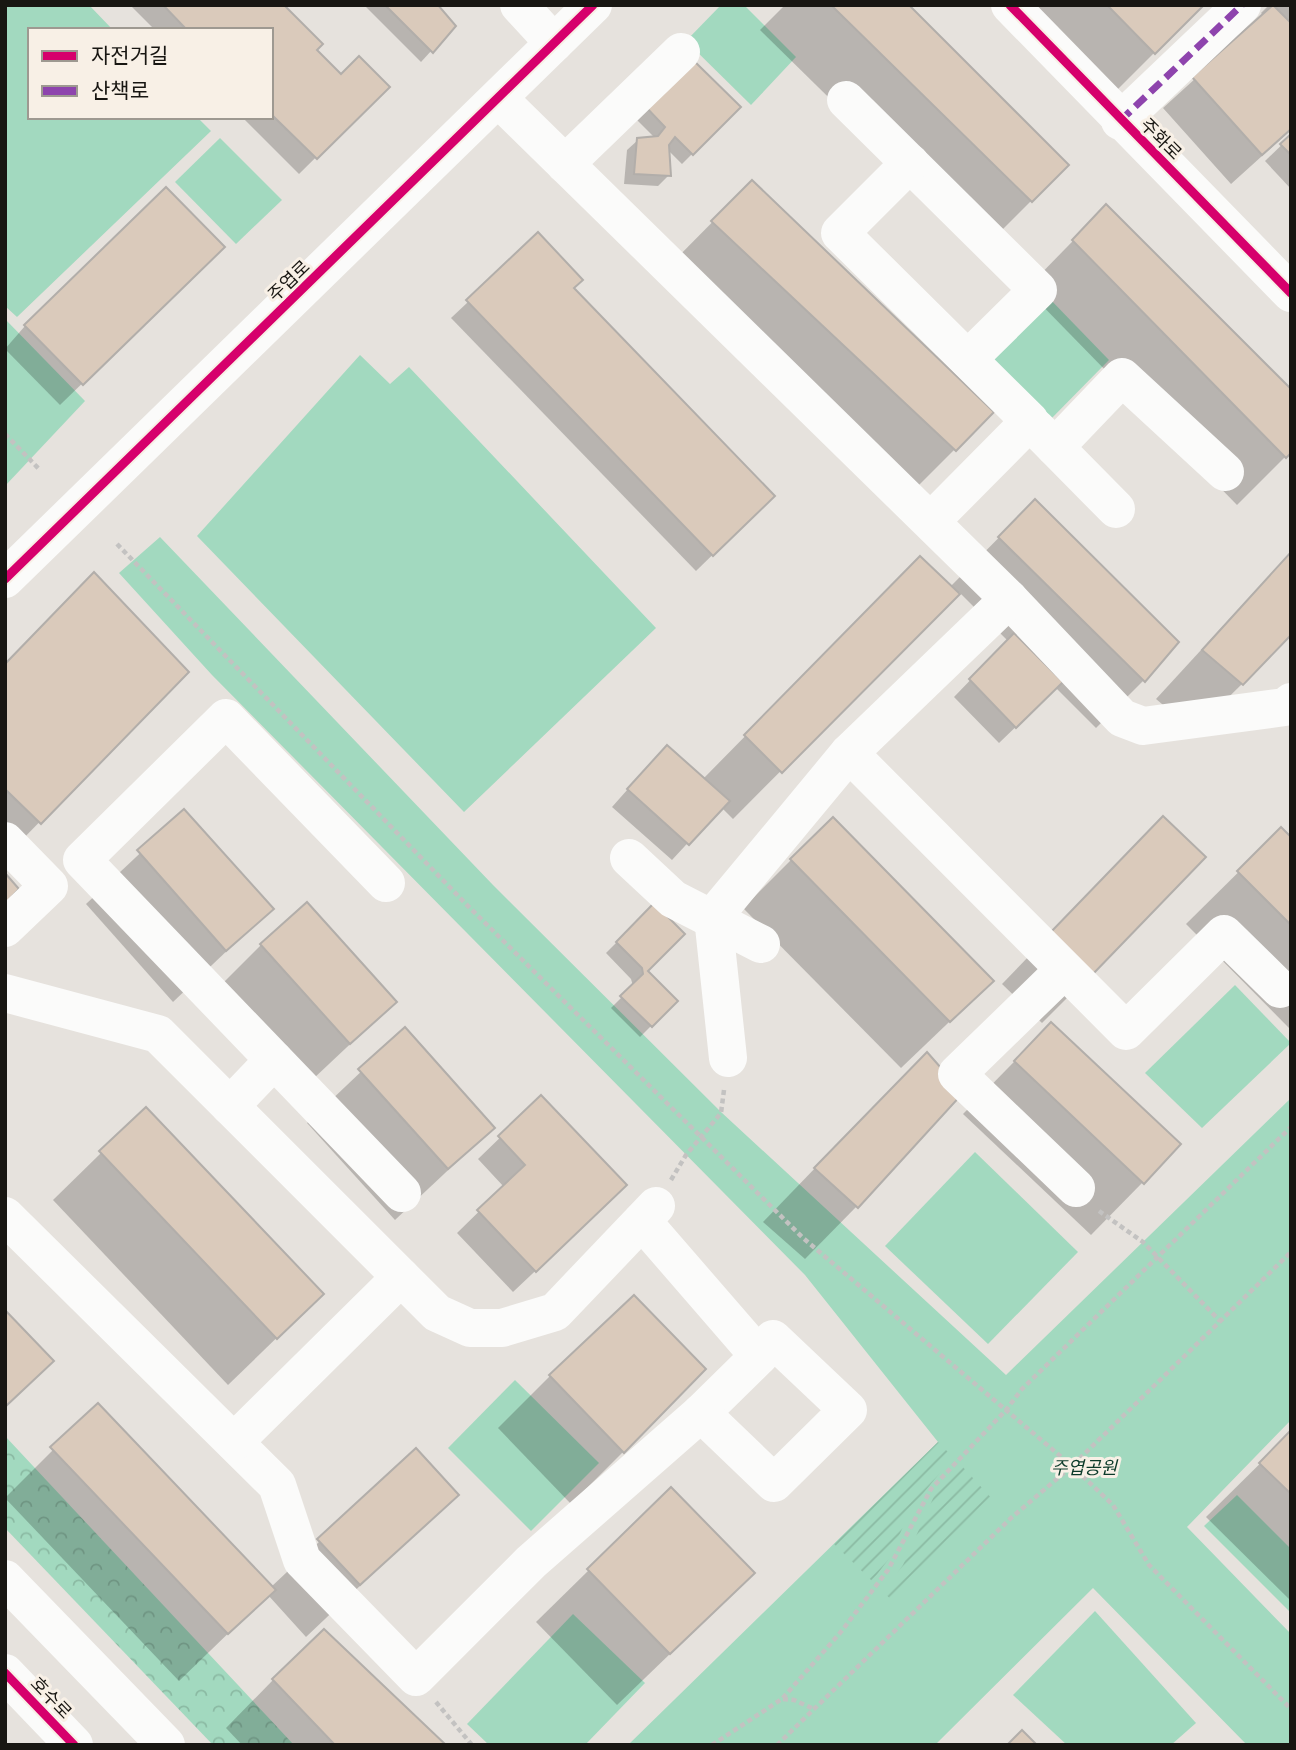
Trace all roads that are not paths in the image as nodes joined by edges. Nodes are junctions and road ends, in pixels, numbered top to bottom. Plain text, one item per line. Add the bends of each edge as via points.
1 (519, 5) edge
2 (593, 5) edge
3 (1010, 5) edge
4 (1242, 5) edge
5 (554, 43) junction
6 (681, 52) dead end
7 (499, 99) junction
8 (846, 100) dead end
9 (1120, 121) junction
10 (910, 163) junction
11 (565, 164) junction
12 (1291, 293) edge
13 (968, 359) junction
14 (1042, 434) junction
15 (1225, 472) dead end
16 (1116, 509) dead end
17 (931, 521) junction
18 (5, 579) edge
19 (1009, 599) junction
20 (1289, 707) edge
21 (849, 753) junction
22 (5, 841) edge
23 (629, 858) dead end
24 (386, 883) dead end
25 (713, 917) junction
26 (5, 928) edge
27 (761, 944) dead end
28 (1063, 971) junction
29 (1280, 989) dead end
30 (5, 993) edge
31 (728, 1058) road end
32 (274, 1060) junction
33 (230, 1106) junction
34 (1076, 1188) road end
35 (402, 1193) dead end
36 (5, 1216) edge
37 (401, 1277) junction
38 (759, 1356) junction
39 (701, 1413) junction
40 (234, 1443) junction
41 (5, 1579) edge
42 (5, 1673) edge
43 (74, 1745) edge
44 (166, 1745) edge

1 - 5 street
2 - 5 street, 주엽로
3 - 9 street, 주화로
4 - 9 street
5 - 7 street, 주엽로
6 - 11 street
7 - 11 street
7 - 18 street, 주엽로
8 - 10 street
9 - 12 street, 주화로
10 - 13 street via 1038,290
10 - 13 street via 840,233
11 - 17 street
13 - 14 street
14 - 15 street via 1122,377
14 - 16 street
14 - 17 street
17 - 19 street
19 - 20 street via 1122,718 1143,726
19 - 21 street
21 - 25 street
21 - 28 street
22 - 26 street via 49,886
23 - 25 street via 673,899
24 - 32 street via 226,718 82,860
25 - 27 street
25 - 31 street
28 - 29 street via 1126,1031 1224,934
28 - 34 street via 957,1074
30 - 33 street via 158,1034
32 - 33 street
32 - 35 street
33 - 37 street
36 - 40 street
37 - 38 street via 437,1312 470,1328 502,1328 555,1312 649,1213
37 - 40 street
38 - 39 street
38 - 39 street via 773,1339 848,1410 774,1483
39 - 40 street via 531,1562 416,1677 302,1560 277,1485
41 - 44 street
42 - 43 street, 호수로

